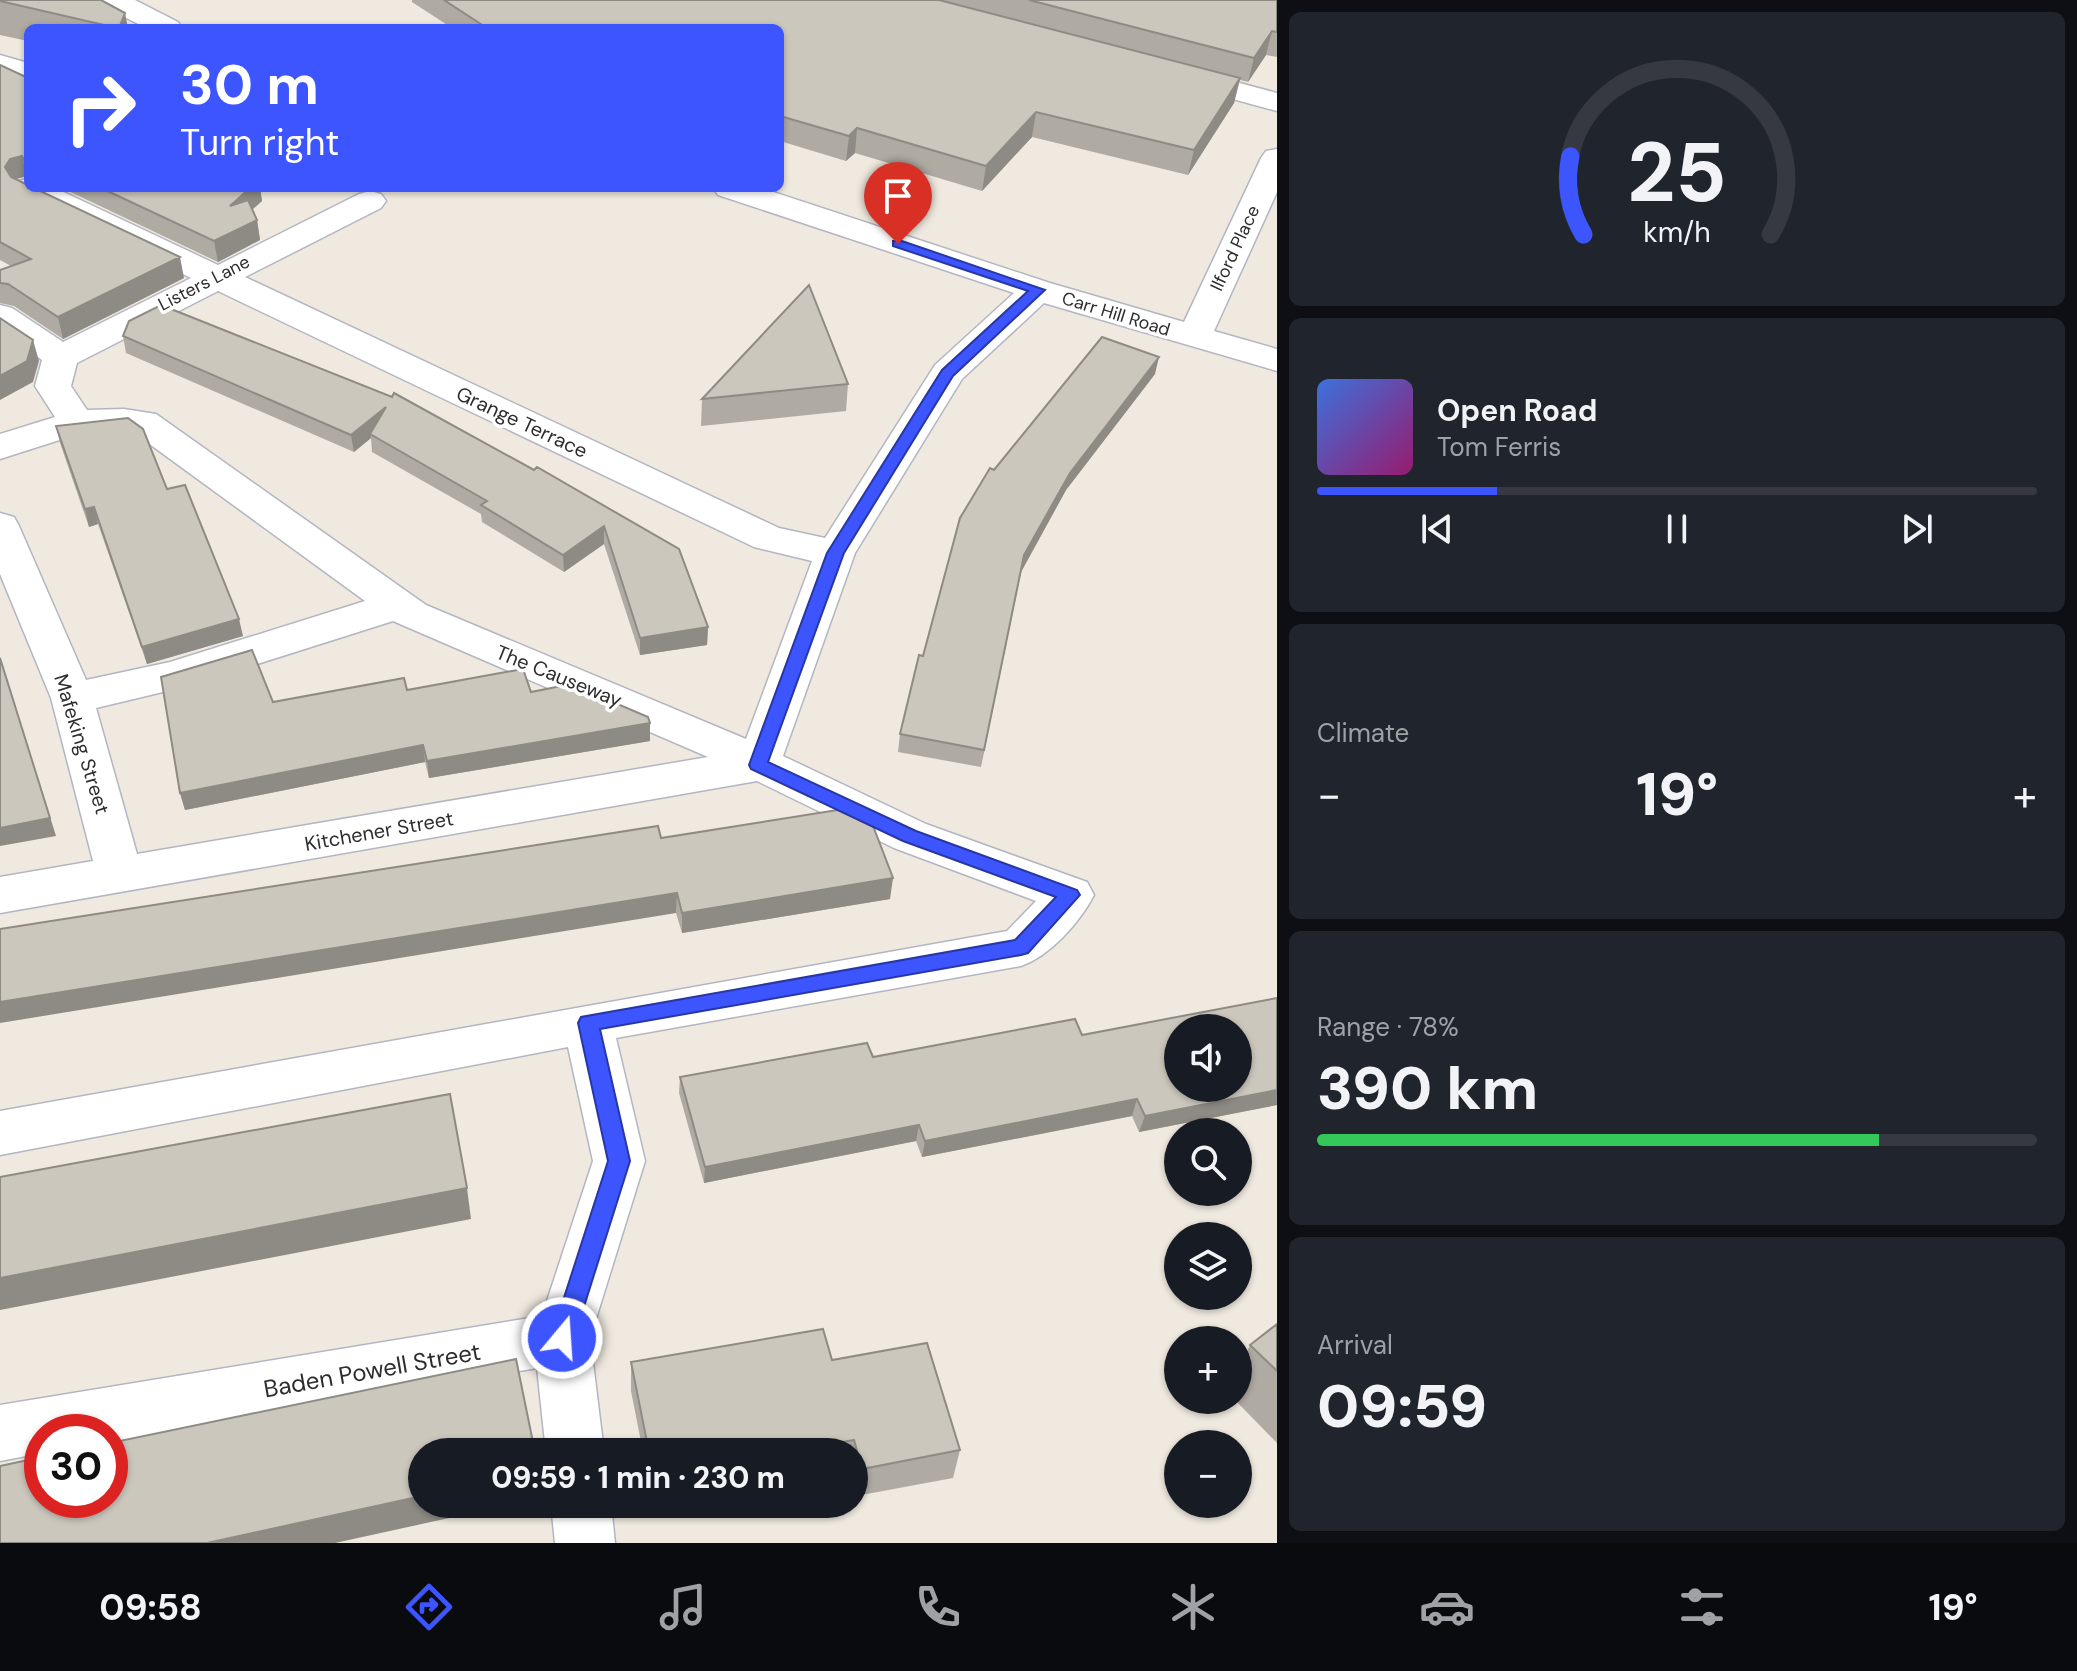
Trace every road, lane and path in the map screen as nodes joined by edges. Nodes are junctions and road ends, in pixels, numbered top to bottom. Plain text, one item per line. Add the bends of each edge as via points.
1 (113, 0) edge
2 (160, 24) edge
3 (0, 64) edge
4 (1154, 69) edge
5 (24, 72) edge
6 (1277, 102) edge
7 (1277, 158) edge
8 (0, 174) edge
9 (24, 186) edge
10 (37, 192) edge
11 (741, 192) edge
12 (355, 195) edge
13 (213, 277) junction
14 (1038, 290) junction
15 (0, 315) edge
16 (1194, 337) junction
17 (61, 357) junction
18 (1277, 360) edge
19 (76, 421) junction
20 (0, 447) edge
21 (0, 526) edge
22 (835, 553) junction
23 (396, 606) junction
24 (72, 698) junction
25 (758, 765) junction
26 (120, 877) junction
27 (0, 895) edge
28 (588, 1023) junction
29 (0, 1133) edge
30 (562, 1338) junction
31 (0, 1433) edge
32 (573, 1438) edge
33 (582, 1518) edge
34 (585, 1543) edge

1 - 2 street
3 - 5 street
4 - 6 street
7 - 16 street, Ilford Place
8 - 9 street, Grange Terrace
10 - 13 street, Grange Terrace
11 - 14 street, Carr Hill Road
12 - 13 street, Listers Lane
13 - 17 street, Listers Lane
13 - 22 street, Grange Terrace via 768,538
14 - 16 street, Carr Hill Road
14 - 22 street via 948,373
15 - 17 street
16 - 18 street, Carr Hill Road
17 - 19 street via 53,386
19 - 20 street, The Causeway
19 - 23 street, The Causeway via 115,417 143,422
21 - 24 street, Mafeking Street
22 - 25 street
23 - 24 street via 173,676
23 - 25 street, The Causeway via 681,726
24 - 26 street, Mafeking Street
25 - 26 street, Kitchener Street
25 - 28 street, The Causeway via 910,836 1071,895 1021,947
26 - 27 street, Kitchener Street
28 - 29 street
28 - 30 street via 619,1161
30 - 31 street, Baden Powell Street
30 - 32 street
33 - 34 street

